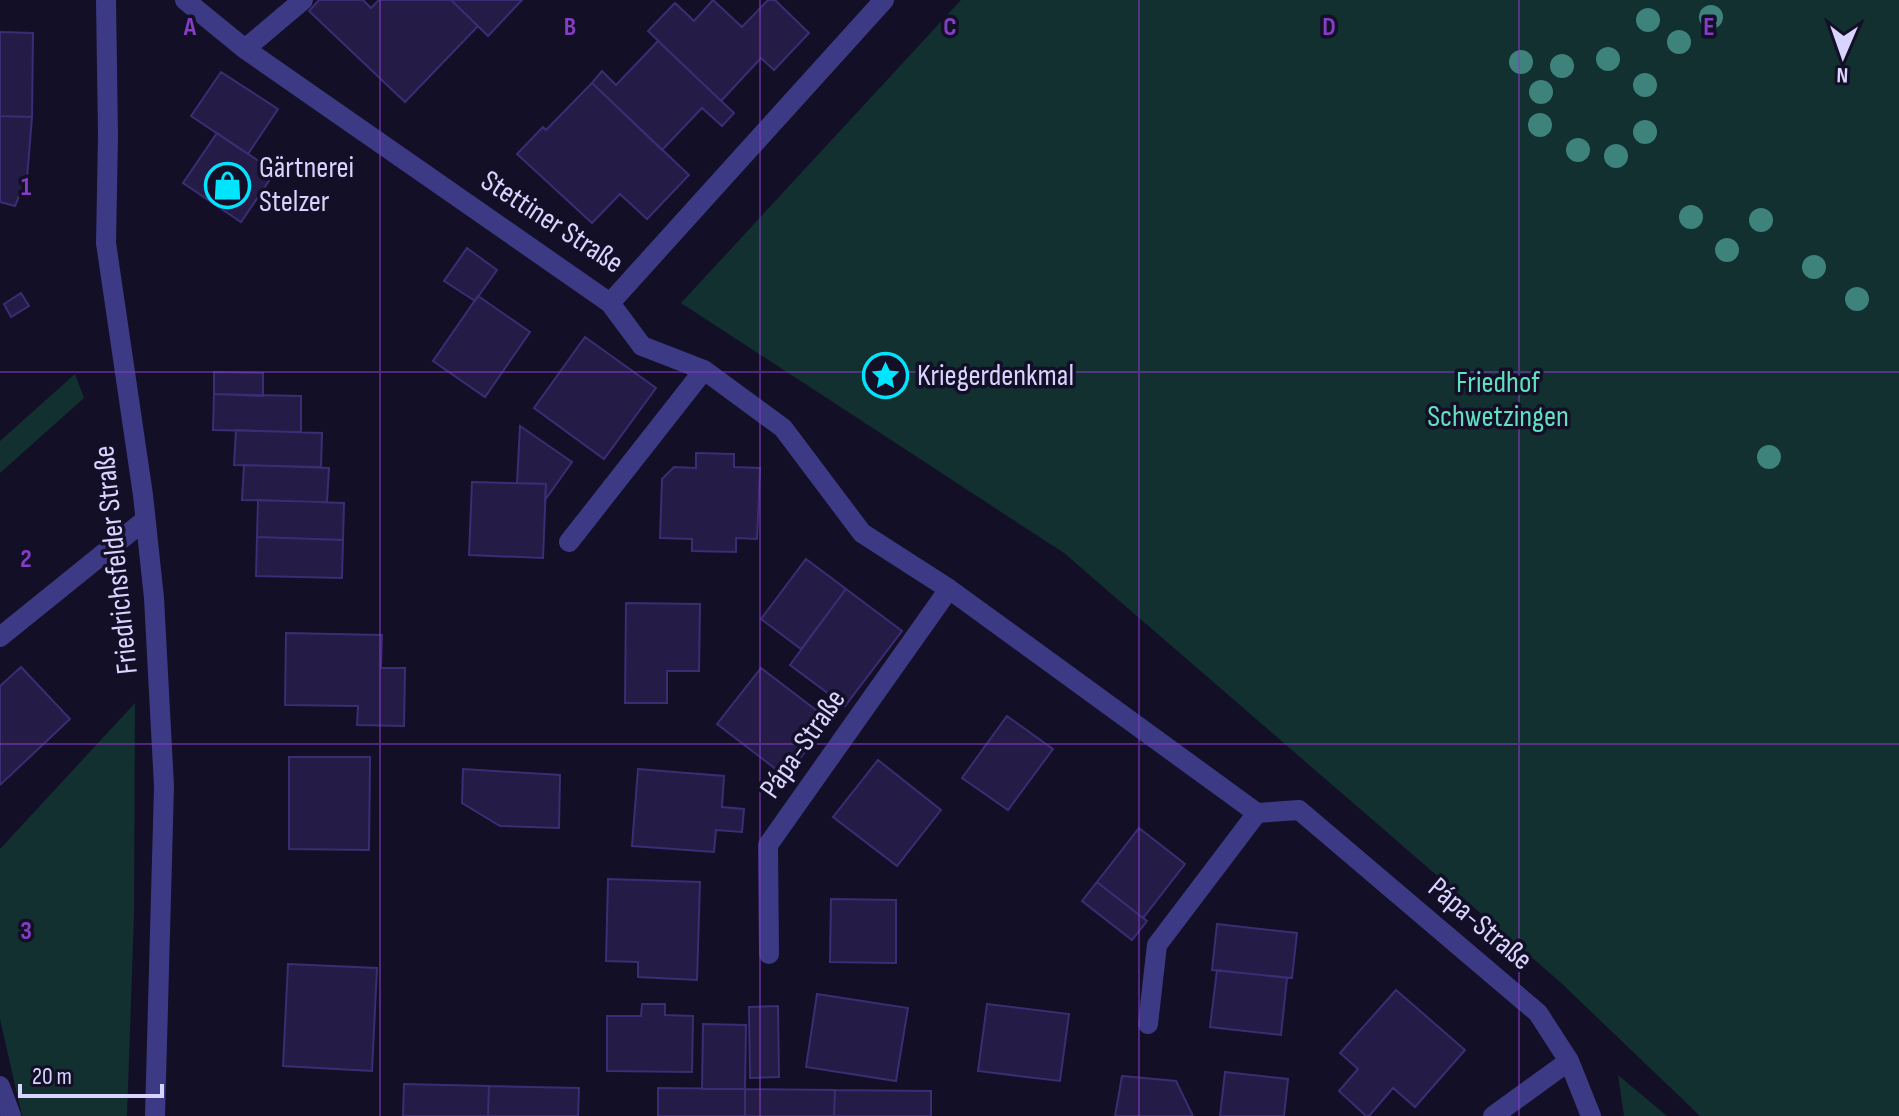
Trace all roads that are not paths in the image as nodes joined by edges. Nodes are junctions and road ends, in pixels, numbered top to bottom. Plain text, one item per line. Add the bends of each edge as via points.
1 (106, 0) edge
2 (185, 0) edge
3 (303, 0) edge
4 (884, 0) edge
5 (245, 49) junction
6 (610, 303) junction
7 (704, 370) junction
8 (145, 520) junction
9 (569, 542) dead end
10 (949, 589) junction
11 (0, 637) edge
12 (1257, 813) junction
13 (769, 954) dead end
14 (1148, 1024) dead end
15 (1569, 1061) junction
16 (0, 1086) edge
17 (11, 1116) edge
18 (155, 1116) edge
19 (1493, 1116) edge
20 (1591, 1116) edge

1 - 8 street, Friedrichsfelder Straße via 106,243
2 - 5 street, Stettiner Straße
3 - 5 street
4 - 6 street, Stettiner Straße
5 - 6 street, Stettiner Straße
6 - 7 street via 642,346
7 - 9 street
7 - 10 street via 783,428 862,533
8 - 11 street
8 - 18 street, Friedrichsfelder Straße via 164,786
10 - 12 street
10 - 13 street, Pápa-Straße via 768,845
12 - 14 street via 1157,945
12 - 15 street, Pápa-Straße via 1299,810 1538,1013
15 - 19 street
15 - 20 street, Pápa-Straße
16 - 17 street

